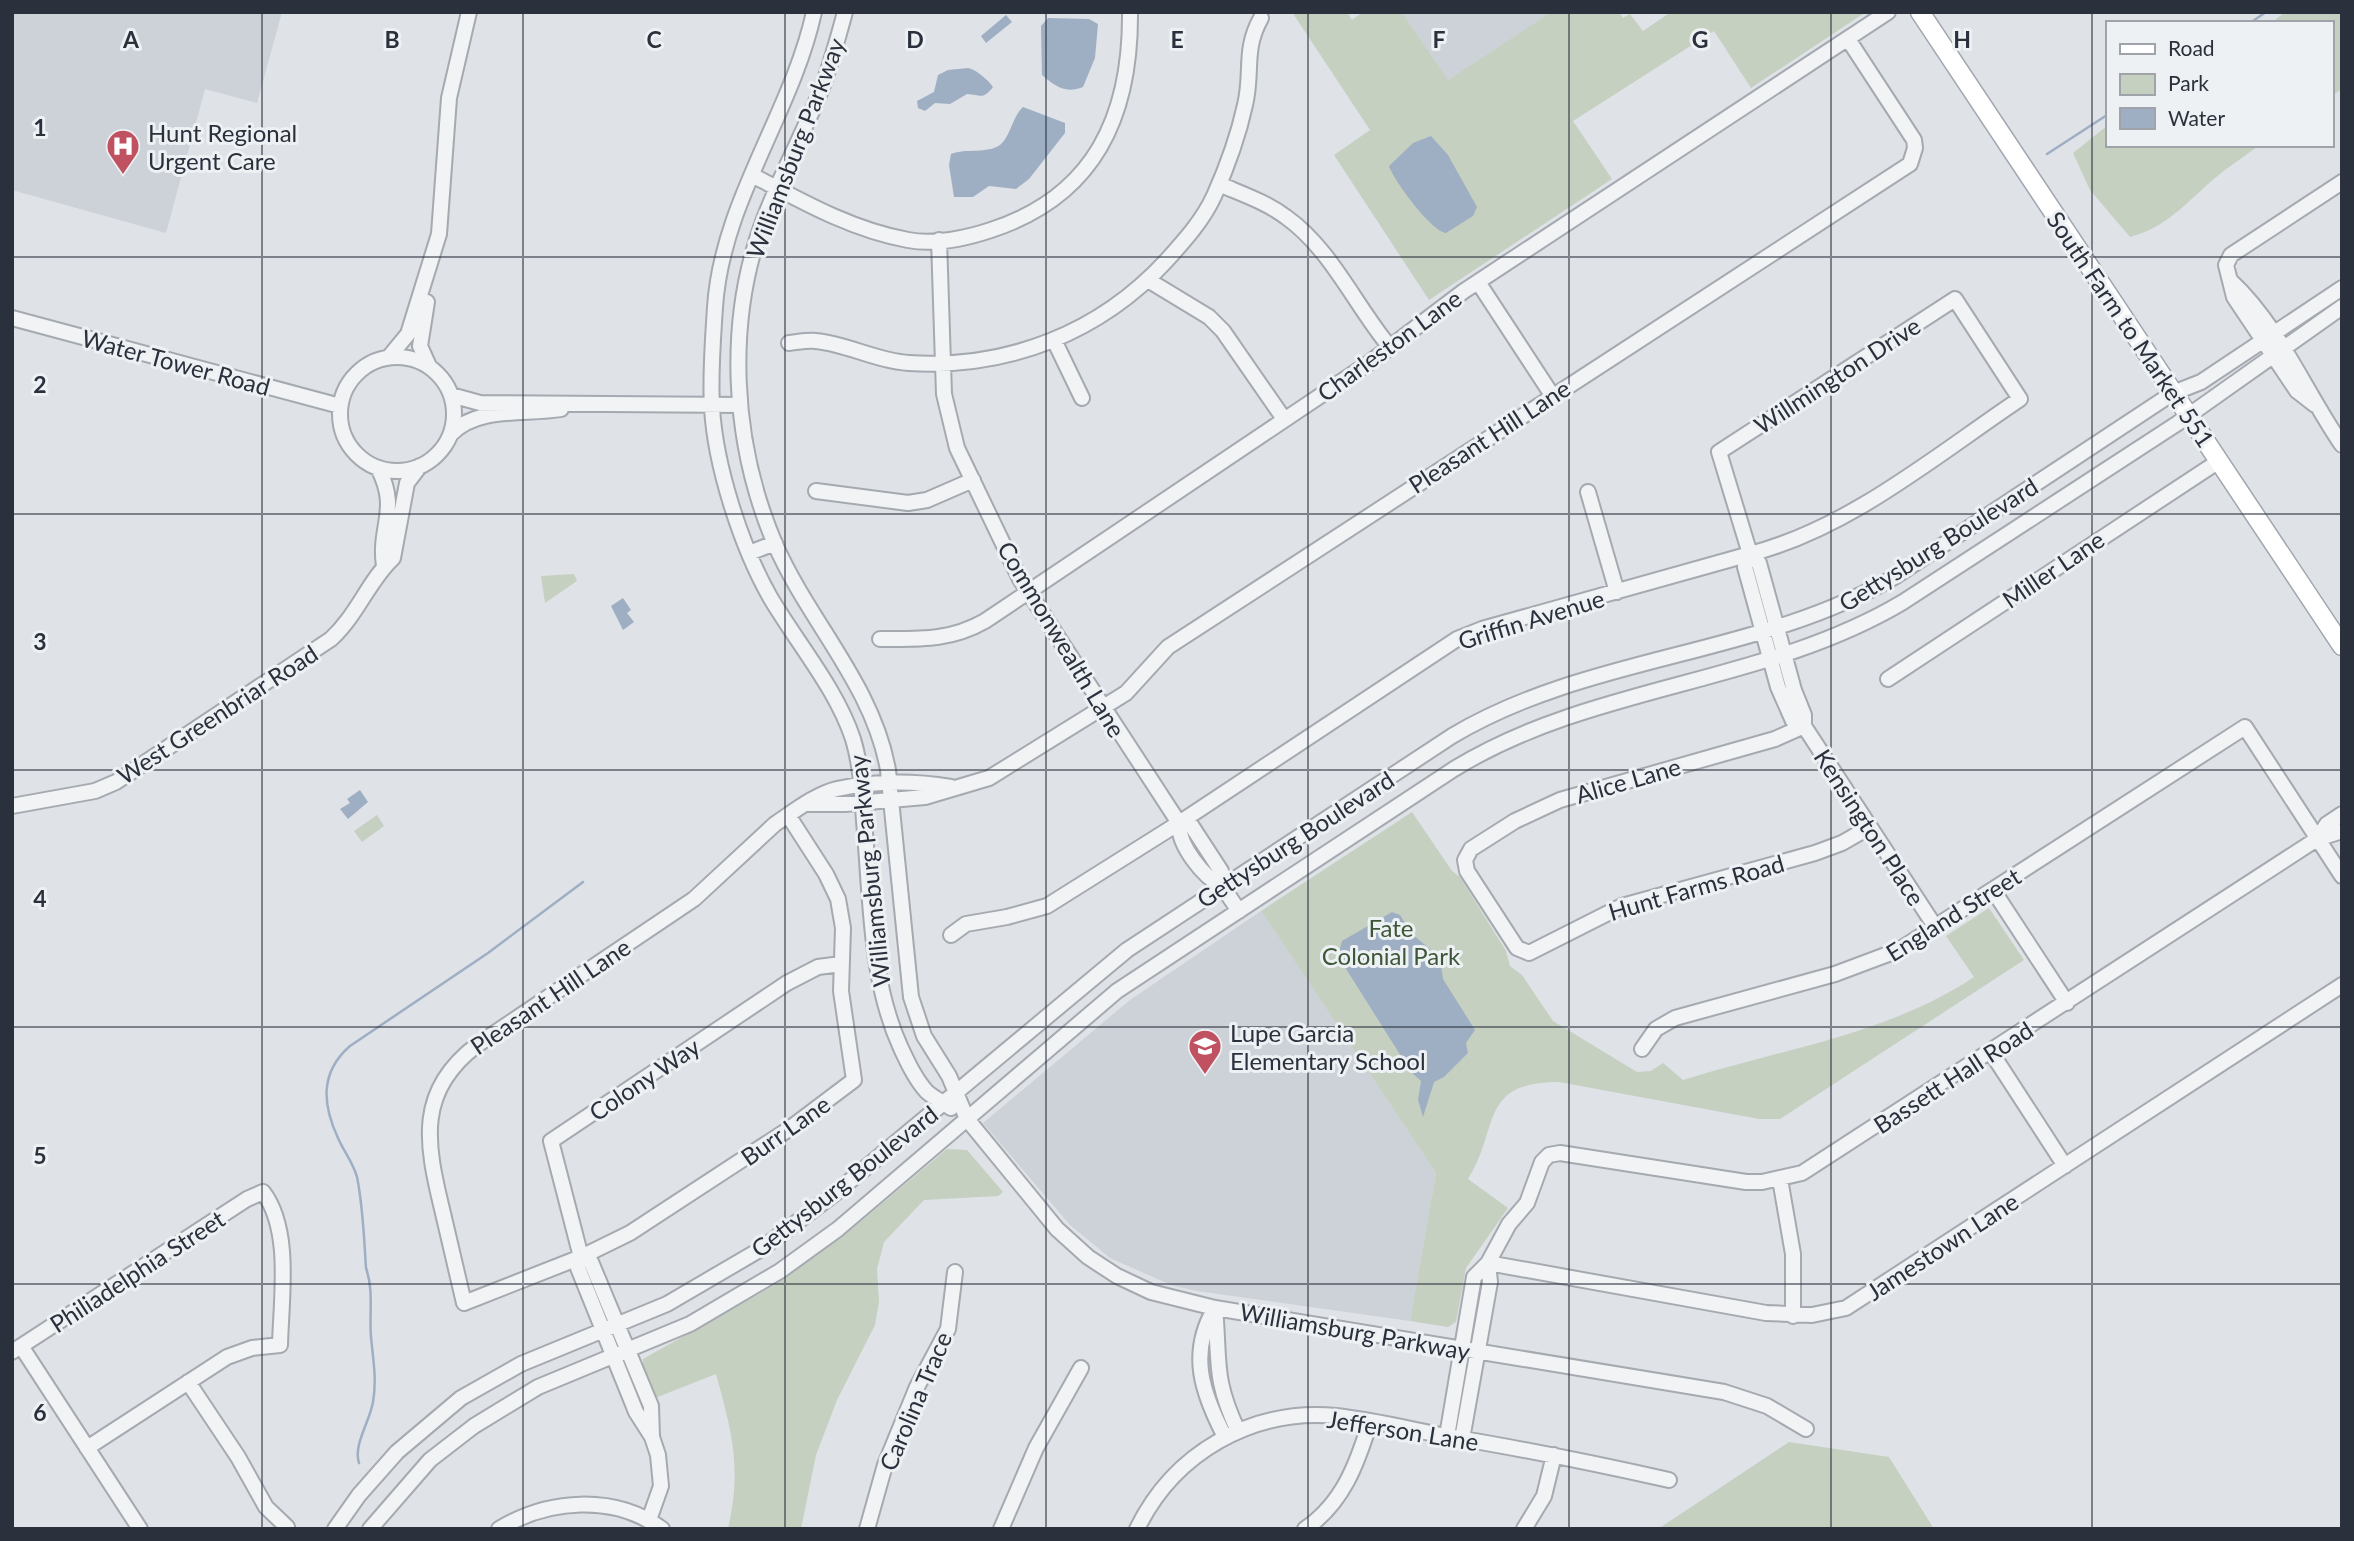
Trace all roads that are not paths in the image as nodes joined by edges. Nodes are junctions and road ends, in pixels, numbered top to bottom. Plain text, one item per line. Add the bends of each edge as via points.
1 (469, 12) edge
2 (814, 12) edge
3 (845, 12) edge
4 (1130, 12) edge
5 (1888, 12) edge
6 (1920, 12) edge
7 (1261, 18) dead end
8 (1848, 39) junction
9 (752, 175) junction
10 (2342, 181) edge
11 (1219, 184) junction
12 (776, 188) junction
13 (939, 240) junction
14 (429, 269) junction
15 (1148, 280) junction
16 (1478, 282) junction
17 (2342, 288) edge
18 (1955, 299) joint
19 (2342, 307) edge
20 (12, 318) edge
21 (2268, 337) junction
22 (1054, 340) junction
23 (789, 343) dead end
24 (1390, 346) junction
25 (2277, 351) junction
26 (389, 357) junction
27 (943, 362) junction
28 (429, 366) junction
29 (2173, 393) junction
30 (451, 395) junction
31 (1552, 395) junction
32 (1082, 398) dead end
33 (590, 404) junction
34 (740, 405) junction
35 (340, 406) junction
36 (712, 406) junction
37 (2187, 414) junction
38 (1284, 419) junction
39 (451, 434) junction
40 (2342, 445) edge
41 (1718, 452) joint
42 (2219, 461) junction
43 (420, 466) junction
44 (378, 468) junction
45 (973, 480) junction
46 (816, 491) dead end
47 (1588, 492) dead end
48 (775, 543) junction
49 (749, 554) junction
50 (1750, 554) junction
51 (384, 566) junction
52 (1617, 592) junction
53 (1029, 594) junction
54 (1777, 628) junction
55 (1762, 632) junction
56 (880, 639) dead end
57 (2342, 646) edge
58 (1785, 654) junction
59 (1770, 658) junction
60 (1888, 679) dead end
61 (1103, 709) junction
62 (1804, 726) junction
63 (890, 784) junction
64 (861, 787) junction
65 (951, 787) junction
66 (891, 800) junction
67 (863, 803) junction
68 (810, 804) junction
69 (12, 806) edge
70 (2342, 814) edge
71 (789, 815) junction
72 (1179, 823) junction
73 (1870, 827) junction
74 (2342, 831) edge
75 (2318, 839) junction
76 (2342, 876) edge
77 (1222, 886) junction
78 (1993, 890) junction
79 (1239, 911) junction
80 (1936, 928) junction
81 (951, 935) dead end
82 (1525, 953) joint
83 (842, 964) junction
84 (2342, 985) edge
85 (2067, 1003) junction
86 (1642, 1049) dead end
87 (1991, 1052) junction
88 (956, 1093) junction
89 (944, 1103) junction
90 (967, 1119) junction
91 (2065, 1166) junction
92 (1780, 1179) junction
93 (581, 1257) junction
94 (1488, 1263) junction
95 (955, 1272) dead end
96 (464, 1303) joint
97 (1215, 1308) junction
98 (1793, 1316) junction
99 (618, 1326) junction
100 (603, 1332) junction
101 (16, 1349) edge
102 (1461, 1349) junction
103 (628, 1352) junction
104 (1477, 1352) junction
105 (614, 1357) junction
106 (1081, 1368) dead end
107 (188, 1381) junction
108 (1370, 1422) junction
109 (1806, 1429) dead end
110 (1231, 1434) junction
111 (652, 1437) junction
112 (1454, 1437) junction
113 (88, 1448) junction
114 (1554, 1455) junction
115 (1669, 1480) dead end
116 (649, 1520) junction
117 (287, 1527) edge
118 (140, 1529) edge
119 (335, 1529) edge
120 (370, 1529) edge
121 (499, 1529) edge
122 (662, 1529) edge
123 (867, 1529) edge
124 (1001, 1529) edge
125 (1137, 1529) edge
126 (1305, 1529) edge
127 (1524, 1529) edge

1 - 14 street via 449,98 439,234
2 - 9 street, Williamsburg Parkway via 806,50
3 - 12 street, Williamsburg Parkway via 821,89
4 - 13 street via 1128,64 1118,111 1111,129 1070,187 1046,206 1008,225 974,236
5 - 8 street, Charleston Lane
6 - 29 main road, South Farm to Market 551
7 - 11 street via 1250,39 1246,103
8 - 16 street, Charleston Lane
8 - 31 street, Pleasant Hill Lane via 1914,140 1910,164
9 - 12 street
9 - 36 street, Williamsburg Parkway via 725,252 715,303
10 - 21 street via 2231,255 2225,270 2247,296
11 - 15 street via 1190,234
11 - 24 street via 1263,203 1312,240
12 - 13 street via 867,230 910,241
12 - 34 street, Williamsburg Parkway via 746,284 739,348
13 - 27 street, Commonwealth Lane
14 - 26 street via 408,334
14 - 28 street via 421,346
15 - 22 street via 1114,309
15 - 38 street via 1209,317 1240,353
16 - 24 street, Charleston Lane
16 - 31 street
17 - 21 street, Gettysburg Boulevard
18 - 41 street, Willmington Drive
18 - 50 street, Griffin Avenue via 2020,399 1833,521 1803,538
19 - 25 street, Gettysburg Boulevard
20 - 35 street, Water Tower Road
21 - 25 street
21 - 29 street, Gettysburg Boulevard via 2201,382
22 - 27 street via 979,361
22 - 32 street
23 - 27 street via 816,341 907,363
24 - 38 street, Charleston Lane
25 - 37 street, Gettysburg Boulevard
25 - 40 street via 2297,391 2315,405
26 - 28 street
26 - 35 street via 354,376
27 - 45 street, Commonwealth Lane via 950,426
28 - 30 street
29 - 37 main road, South Farm to Market 551
29 - 54 street, Gettysburg Boulevard via 1881,585 1842,606
30 - 33 street via 480,403
30 - 39 street
31 - 61 street, Pleasant Hill Lane via 1168,647 1126,692
33 - 36 street
33 - 39 street via 534,414 482,416
34 - 36 street
34 - 48 street, Williamsburg Parkway via 754,478
35 - 44 street via 341,429 349,446
36 - 49 street, Williamsburg Parkway via 729,494
37 - 42 main road, South Farm to Market 551
37 - 58 street, Gettysburg Boulevard via 1890,610 1831,640
38 - 53 street, Charleston Lane
39 - 43 street via 440,451
41 - 50 street, Kensington Place
42 - 57 main road, South Farm to Market 551
42 - 60 street, Miller Lane
43 - 44 street via 397,471
43 - 51 street, West Greenbriar Road via 407,483 396,551
44 - 51 street via 390,504 382,548
45 - 46 street via 928,500 908,503
45 - 53 street, Commonwealth Lane
47 - 52 street
48 - 49 street
48 - 63 street, Williamsburg Parkway via 867,704 886,755
49 - 64 street, Williamsburg Parkway via 848,726
50 - 52 street, Griffin Avenue
50 - 54 street, Kensington Place via 1759,563
50 - 55 street, Kensington Place via 1745,567
51 - 69 street, West Greenbriar Road via 348,623 331,639 131,774 94,791
52 - 72 street, Griffin Avenue via 1457,639
53 - 56 street, Charleston Lane via 964,633 936,640
53 - 61 street, Commonwealth Lane
54 - 55 street, Gettysburg Boulevard
54 - 58 street, Kensington Place
55 - 59 street, Kensington Place
55 - 77 street, Gettysburg Boulevard via 1555,689 1496,712
58 - 59 street, Gettysburg Boulevard
58 - 62 street, Kensington Place
59 - 62 street, Kensington Place via 1785,708 1793,721
59 - 79 street, Gettysburg Boulevard via 1550,721 1508,738
61 - 65 street, Pleasant Hill Lane via 989,778
61 - 72 street, Commonwealth Lane
62 - 73 street, Kensington Place
62 - 82 street, Alice Lane via 1775,739 1560,800 1471,849 1465,860 1467,872 1517,948
63 - 64 street, Pleasant Hill Lane
63 - 65 street, Pleasant Hill Lane via 919,781
63 - 66 street, Williamsburg Parkway
64 - 67 street, Williamsburg Parkway
64 - 68 street, Pleasant Hill Lane via 836,790
65 - 66 street, Pleasant Hill Lane via 925,797
66 - 67 street, Pleasant Hill Lane
66 - 88 street, Williamsburg Parkway via 911,997 924,1036
67 - 68 street, Pleasant Hill Lane
67 - 89 street, Williamsburg Parkway via 884,1001 910,1068 928,1092
68 - 71 street, Pleasant Hill Lane
70 - 75 street, Bassett Hall Road via 2327,824
71 - 83 street, Burr Lane via 838,899
71 - 96 street, Pleasant Hill Lane via 694,899 477,1045 443,1080 431,1112 429,1146
72 - 77 street, Commonwealth Lane via 1178,835 1209,880
72 - 81 street, Griffin Avenue via 1047,906 967,924
73 - 80 street, Kensington Place
73 - 82 street, Hunt Farms Road via 1815,853 1622,905
74 - 75 street, Bassett Hall Road
75 - 76 street
75 - 78 street, England Street via 2245,727
75 - 85 street, Bassett Hall Road
77 - 79 street, Commonwealth Lane
77 - 88 street, Gettysburg Boulevard via 1127,950
78 - 80 street, England Street
78 - 85 street
79 - 90 street, Gettysburg Boulevard via 1117,991
80 - 86 street, England Street via 1864,965 1675,1018 1656,1029
83 - 93 street, Burr Lane via 842,1008 854,1080 674,1205
83 - 93 street, Colony Way via 818,967 787,983 551,1141
84 - 91 street, Jamestown Lane
85 - 87 street, Bassett Hall Road
87 - 91 street
87 - 92 street, Bassett Hall Road via 1818,1165
88 - 89 street, Gettysburg Boulevard
88 - 90 street, Williamsburg Parkway
89 - 90 street, Williamsburg Parkway
89 - 99 street, Gettysburg Boulevard via 771,1242 693,1291
90 - 97 street, Williamsburg Parkway via 1057,1229 1088,1257 1142,1288
90 - 103 street, Gettysburg Boulevard via 780,1272 706,1315
91 - 98 street, Jamestown Lane via 1846,1308
92 - 94 street, Bassett Hall Road via 1746,1182 1549,1155 1527,1203 1509,1224
92 - 98 street via 1793,1254
93 - 96 street, Burr Lane
93 - 99 street, Colony Way via 591,1262
93 - 100 street, Colony Way via 578,1268
94 - 98 street, Jamestown Lane
94 - 102 street via 1474,1277
94 - 104 street via 1490,1282
95 - 123 street, Carolina Trace via 948,1329 917,1387 885,1465
97 - 102 street, Williamsburg Parkway
97 - 110 street via 1203,1329 1200,1362 1209,1405
99 - 100 street, Gettysburg Boulevard
99 - 103 street, Colony Way
100 - 105 street, Colony Way
100 - 119 street, Gettysburg Boulevard via 521,1364 461,1398 397,1452
101 - 107 street, Philiadelphia Street via 263,1192 279,1228 280,1345 239,1352
101 - 113 street
102 - 104 street, Williamsburg Parkway
102 - 112 street
103 - 105 street, Gettysburg Boulevard
103 - 111 street, Colony Way via 651,1406
104 - 109 street, Williamsburg Parkway via 1724,1392 1767,1406
104 - 112 street
105 - 111 street, Colony Way via 636,1412
105 - 120 street, Gettysburg Boulevard via 538,1387 474,1426 421,1469
106 - 124 street via 1036,1448
107 - 113 street
107 - 117 street via 266,1507
108 - 110 street, Jefferson Lane via 1302,1415
108 - 112 street, Jefferson Lane
108 - 126 street via 1356,1468 1331,1506
110 - 125 street, Jefferson Lane via 1189,1461 1168,1482
111 - 116 street, Colony Way via 662,1472 657,1504
112 - 114 street, Jefferson Lane
113 - 118 street
114 - 115 street, Jefferson Lane
114 - 127 street via 1544,1496
116 - 121 street via 594,1505 566,1505 534,1511
116 - 122 street

